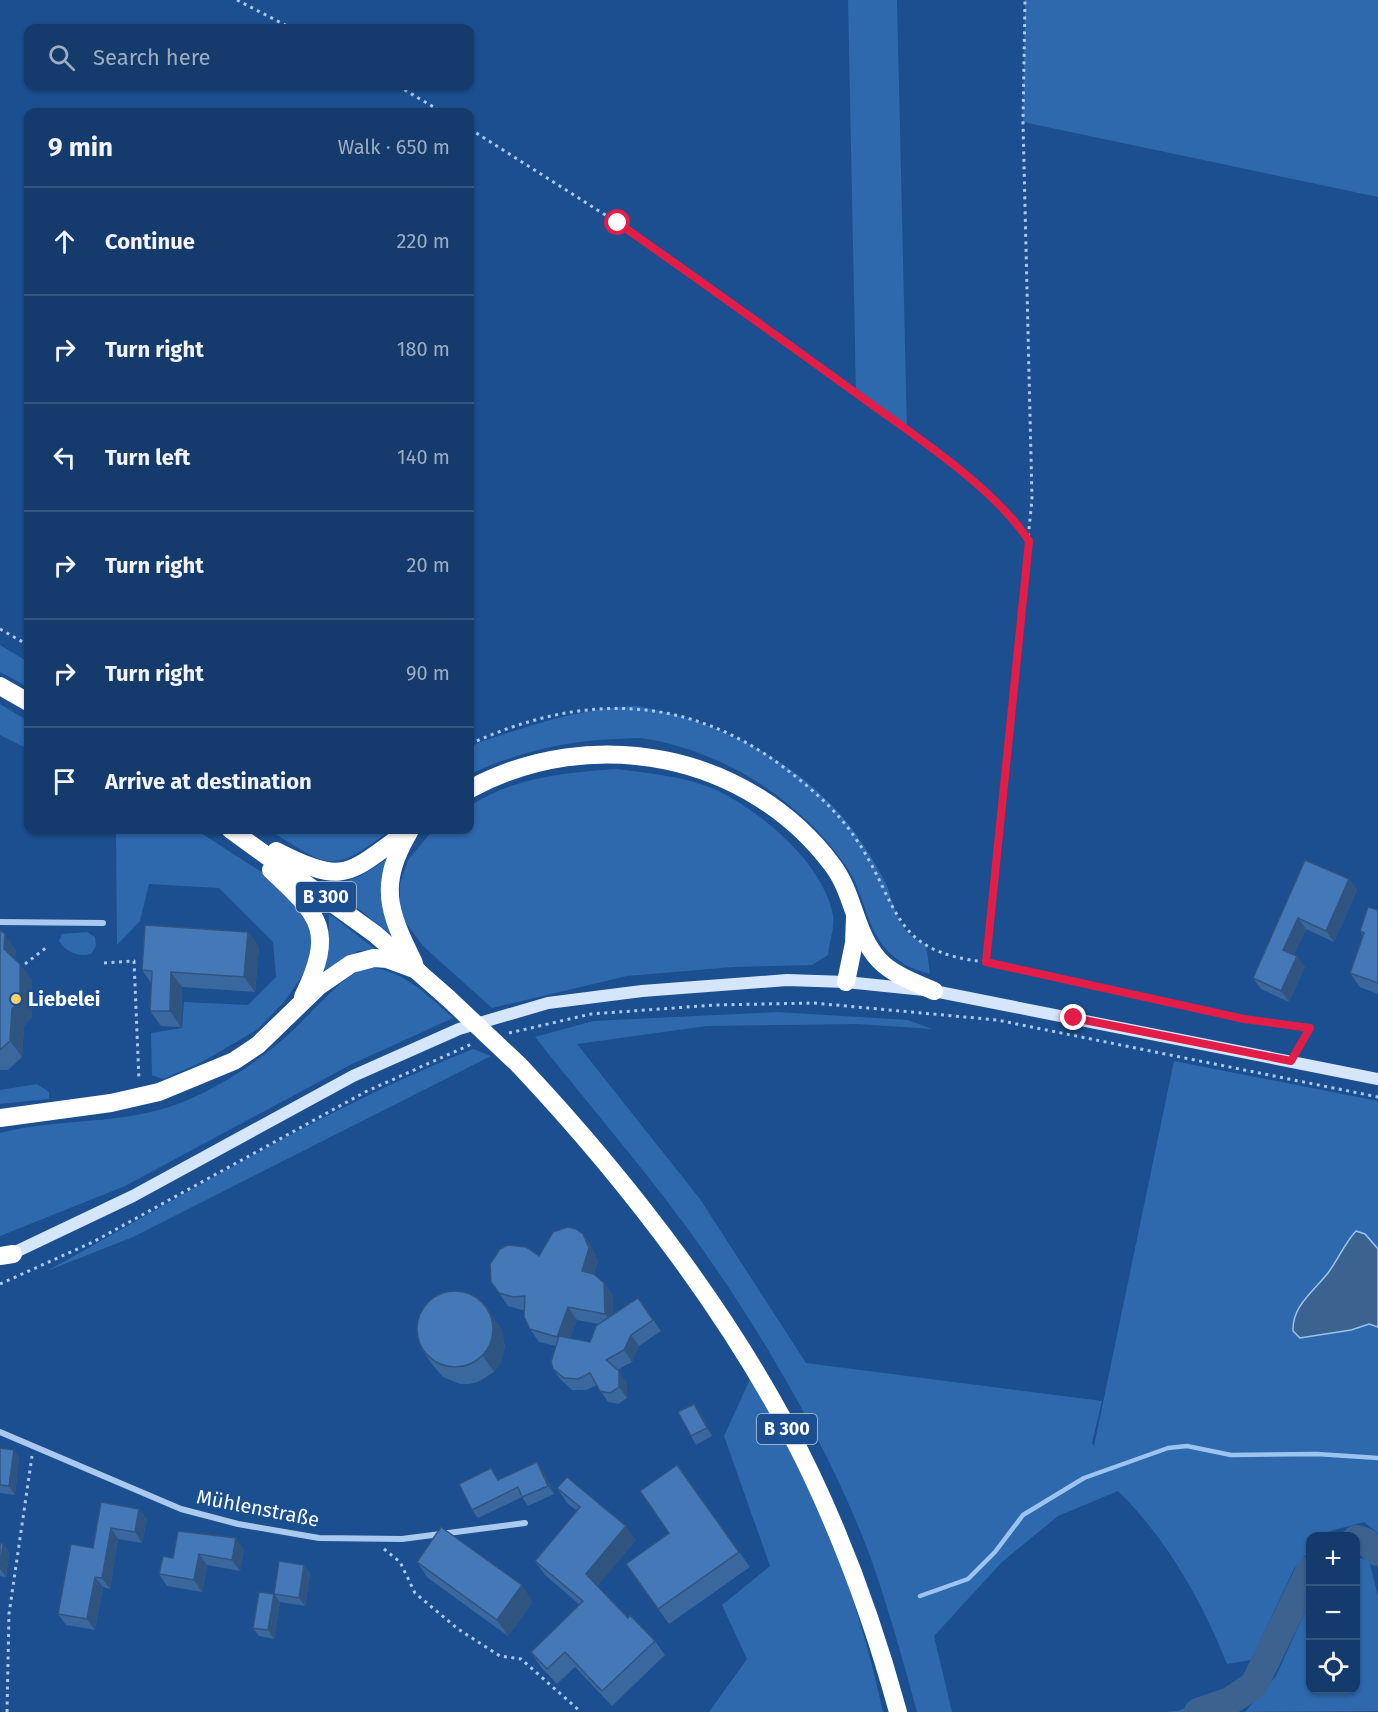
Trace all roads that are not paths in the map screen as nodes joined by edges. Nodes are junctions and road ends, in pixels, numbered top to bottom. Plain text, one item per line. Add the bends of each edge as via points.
1 (0, 686) edge
2 (24, 700) edge
3 (474, 787) edge
4 (235, 834) edge
5 (237, 834) edge
6 (239, 834) edge
7 (404, 834) edge
8 (408, 834) edge
9 (855, 913) junction
10 (0, 922) edge
11 (103, 922) dead end
12 (417, 970) junction
13 (846, 982) junction
14 (934, 991) junction
15 (300, 1004) junction
16 (1310, 1028) road end
17 (1291, 1061) junction
18 (1378, 1079) edge
19 (0, 1118) edge
20 (4, 1256) edge
21 (0, 1432) edge
22 (525, 1523) dead end
23 (898, 1712) edge

1 - 2 highway
3 - 9 highway via 501,774 565,756 643,755 688,764 725,778 790,820 834,867 848,889
4 - 15 highway via 313,911 318,922 320,957
5 - 12 highway, B 300 via 337,905
6 - 7 highway via 309,868 336,874 355,868
8 - 12 highway via 393,864 389,896 391,916
9 - 13 highway
9 - 14 highway via 880,961
10 - 11 street
12 - 15 highway via 387,959 364,960 338,972
12 - 23 highway, B 300, bridge via 519,1065 565,1114 617,1177 745,1354 811,1472 849,1561
13 - 14 main road
13 - 20 main road via 787,980 642,991 548,1003 459,1029 353,1076 134,1196
14 - 17 main road
15 - 19 highway via 279,1028 234,1060 159,1092
16 - 17 lane
17 - 18 main road
21 - 22 street, Mühlenstraße via 181,1509 238,1524 319,1538 374,1540

